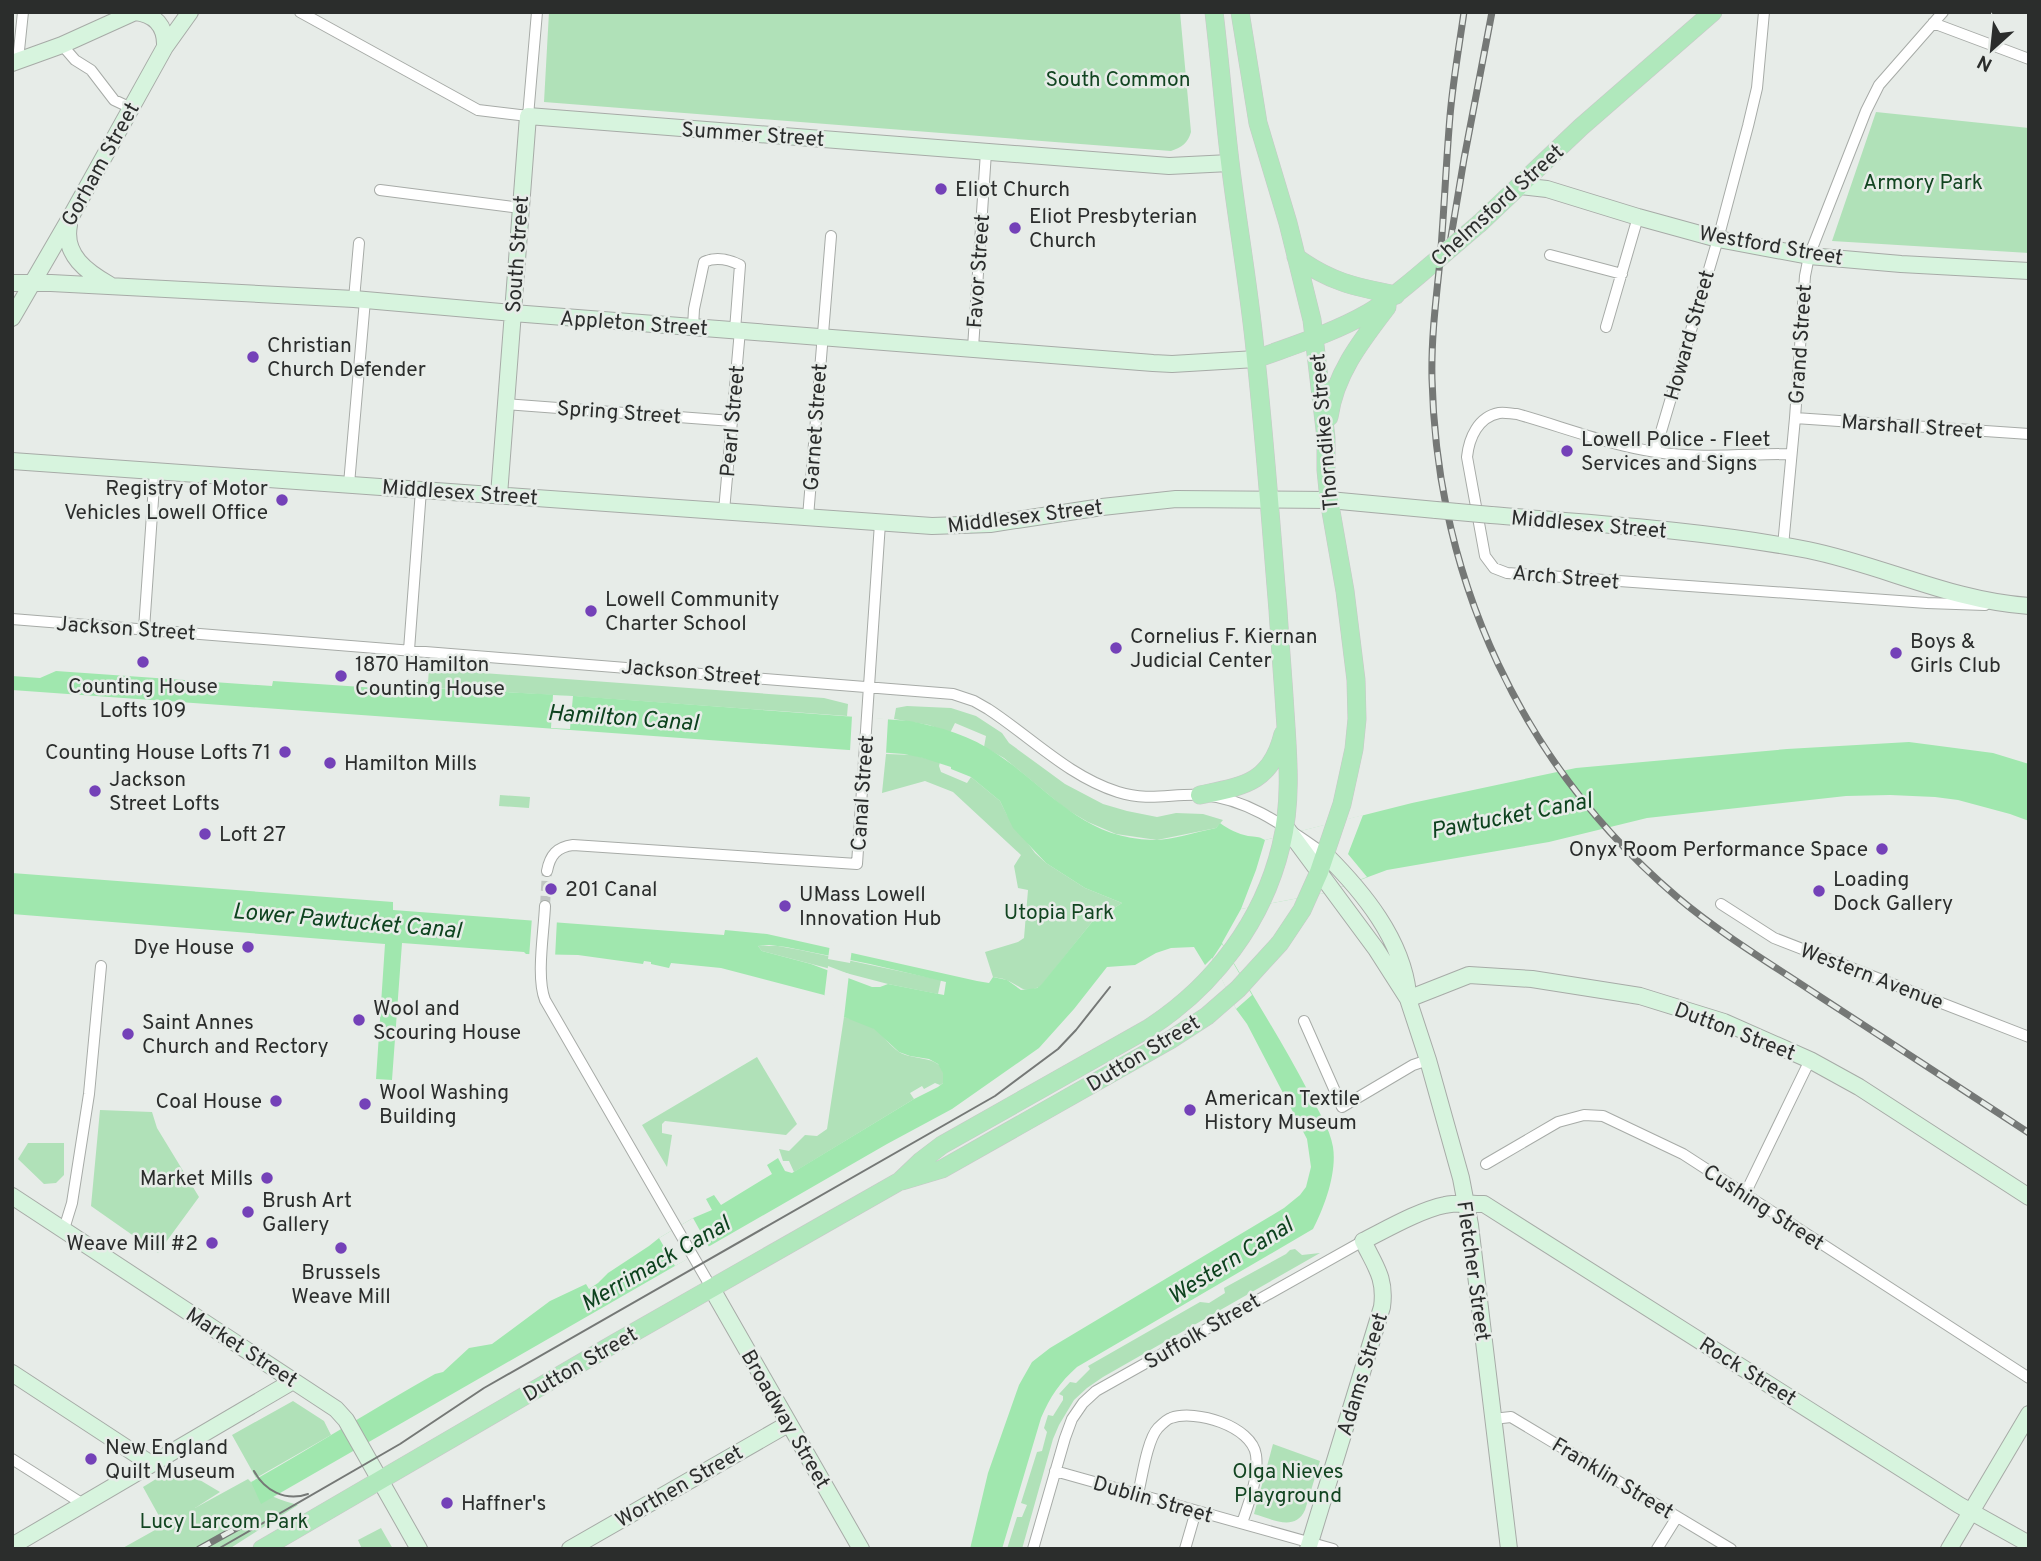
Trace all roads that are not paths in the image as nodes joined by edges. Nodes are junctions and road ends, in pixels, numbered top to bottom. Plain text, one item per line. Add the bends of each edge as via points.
1 (23, 12) edge
2 (135, 12) edge
3 (190, 12) edge
4 (300, 12) edge
5 (537, 12) edge
6 (1214, 12) edge
7 (1240, 12) edge
8 (1713, 12) edge
9 (1764, 12) edge
10 (1943, 12) edge
11 (1933, 23) junction
12 (62, 45) junction
13 (165, 47) junction
14 (2029, 60) edge
15 (15, 62) edge
16 (131, 108) junction
17 (528, 116) junction
18 (986, 152) junction
19 (1230, 163) junction
20 (1520, 187) junction
21 (380, 190) dead end
22 (521, 208) junction
23 (1638, 217) junction
24 (70, 218) junction
25 (831, 236) dead end
26 (1718, 239) junction
27 (359, 243) dead end
28 (1550, 255) dead end
29 (1809, 256) junction
30 (1296, 257) junction
31 (2029, 271) edge
32 (1622, 274) junction
33 (12, 283) edge
34 (34, 283) junction
35 (112, 286) junction
36 (1395, 295) junction
37 (360, 299) junction
38 (513, 313) junction
39 (12, 318) edge
40 (692, 327) junction
41 (1606, 327) dead end
42 (737, 330) junction
43 (822, 337) junction
44 (1315, 338) junction
45 (973, 348) junction
46 (1256, 359) junction
47 (506, 404) junction
48 (1795, 418) junction
49 (732, 421) junction
50 (2029, 434) edge
51 (1326, 438) junction
52 (1655, 452) junction
53 (1790, 454) junction
54 (12, 461) edge
55 (155, 471) junction
56 (349, 485) junction
57 (421, 490) junction
58 (499, 495) junction
59 (1269, 499) junction
60 (1329, 499) junction
61 (724, 512) junction
62 (808, 517) junction
63 (880, 523) junction
64 (1783, 546) junction
65 (2027, 606) edge
66 (12, 619) edge
67 (144, 629) junction
68 (409, 650) junction
69 (869, 687) junction
70 (1286, 720) junction
71 (1200, 795) junction
72 (1288, 832) junction
73 (1322, 864) junction
74 (547, 871) tunnel mouth
75 (1721, 904) dead end
76 (545, 910) tunnel mouth
77 (101, 966) dead end
78 (1408, 999) junction
79 (1304, 1021) dead end
80 (2029, 1037) edge
81 (1428, 1060) junction
82 (1810, 1060) junction
83 (1486, 1164) dead end
84 (900, 1181) junction
85 (1745, 1194) junction
86 (12, 1196) edge
87 (2029, 1197) edge
88 (1466, 1204) junction
89 (64, 1229) junction
90 (1363, 1241) junction
91 (712, 1289) junction
92 (12, 1373) edge
93 (2029, 1378) edge
94 (293, 1381) junction
95 (2029, 1414) edge
96 (1493, 1419) junction
97 (788, 1424) junction
98 (12, 1459) edge
99 (151, 1464) junction
100 (1055, 1471) junction
101 (380, 1481) junction
102 (1138, 1494) junction
103 (83, 1504) junction
104 (1196, 1511) junction
105 (1971, 1512) junction
106 (1677, 1517) junction
107 (1242, 1523) junction
108 (2029, 1544) edge
109 (12, 1546) edge
110 (1309, 1546) edge
111 (262, 1549) edge
112 (419, 1549) edge
113 (570, 1549) edge
114 (861, 1549) edge
115 (1032, 1549) edge
116 (1185, 1549) edge
117 (1333, 1549) edge
118 (1509, 1549) edge
119 (1657, 1549) edge
120 (1731, 1549) edge
121 (1949, 1549) edge

1 - 15 street
2 - 12 main road
2 - 13 main road via 145,13 162,26
3 - 13 main road, Gorham Street
4 - 17 street, Summer Street via 478,110
5 - 17 street, South Street
6 - 19 main road
7 - 30 main road, Thorndike Street via 1258,123
8 - 20 main road, Chelmsford Street
9 - 26 street, Howard Street via 1757,88
10 - 11 street, Grand Street
11 - 14 street
11 - 29 street, Grand Street via 1878,85
12 - 15 main road
12 - 16 street via 91,70 114,100
13 - 16 main road, Gorham Street
16 - 24 main road, Gorham Street
17 - 18 main road, Summer Street
17 - 22 main road, South Street
18 - 19 main road, Summer Street via 1169,166
18 - 45 street, Favor Street
19 - 46 main road
20 - 23 main road, Westford Street
20 - 36 main road, Chelmsford Street, bridge
21 - 22 street
22 - 38 main road, South Street
23 - 26 main road, Westford Street
23 - 32 street
24 - 34 main road, Gorham Street
24 - 35 main road via 68,242 82,268
25 - 43 street, Garnet Street
26 - 29 main road, Westford Street
26 - 52 street, Howard Street
27 - 37 street
28 - 32 street
29 - 31 main road, Westford Street
29 - 48 street, Grand Street
30 - 36 main road via 1336,281
30 - 44 main road, Thorndike Street
32 - 41 street
33 - 34 main road, Appleton Street
34 - 35 main road, Appleton Street
34 - 39 main road, Gorham Street
35 - 37 main road, Appleton Street
36 - 44 main road, Chelmsford Street
36 - 51 main road via 1351,355 1332,400
37 - 38 main road, Appleton Street
37 - 56 street
38 - 40 main road, Appleton Street
38 - 47 main road, South Street
40 - 42 main road, Appleton Street
40 - 42 street, Pearl Street via 704,262 712,258 740,265
42 - 43 main road, Appleton Street
42 - 49 street, Pearl Street
43 - 45 main road, Appleton Street
43 - 62 street, Garnet Street
44 - 46 main road, Chelmsford Street
44 - 51 main road, Thorndike Street
45 - 46 main road, Appleton Street via 1162,363
46 - 59 main road
47 - 49 street, Spring Street
47 - 58 main road, South Street
48 - 50 street, Marshall Street
48 - 53 street, Grand Street
49 - 61 street, Pearl Street
51 - 60 main road, Thorndike Street
52 - 53 street, Arch Street
52 - 65 street, Arch Street via 1517,414 1488,418 1473,434 1467,457 1485,556 1500,571 1516,575
53 - 64 street, Grand Street
54 - 55 main road, Middlesex Street
55 - 56 main road, Middlesex Street
55 - 67 street
56 - 57 main road, Middlesex Street
57 - 58 main road, Middlesex Street
57 - 68 street
58 - 61 main road, Middlesex Street
59 - 60 main road, Middlesex Street
59 - 63 main road, Middlesex Street via 1176,499 967,526
59 - 70 main road
60 - 64 main road, Middlesex Street, bridge via 1714,535
60 - 73 main road, Thorndike Street via 1353,649 1357,719 1350,771
61 - 62 main road, Middlesex Street
62 - 63 main road, Middlesex Street
63 - 69 street, Canal Street
64 - 65 main road, Middlesex Street via 1856,562 1964,596
66 - 67 street, Jackson Street
67 - 68 street, Jackson Street
68 - 69 street, Jackson Street
69 - 71 street, Jackson Street via 960,695 995,713 1081,776 1112,790 1137,797
69 - 74 street, Canal Street via 857,864 573,845 555,852
70 - 71 main road via 1279,749 1262,774 1243,786
70 - 72 main road
71 - 72 street, Jackson Street via 1263,814
72 - 73 main road, Fletcher Street
72 - 84 main road, Dutton Street via 1259,905 1229,955 1193,995 1158,1022 942,1146
73 - 78 main road, Fletcher Street via 1332,890
73 - 78 main road, Fletcher Street via 1351,883 1383,925 1397,950
73 - 84 main road, Dutton Street via 1310,896 1286,934 1245,983 1200,1020 942,1169
75 - 80 street, Western Avenue via 1774,938
76 - 91 street via 542,991 550,1010
77 - 89 street via 89,1094
78 - 81 main road, Fletcher Street
78 - 82 main road, Dutton Street via 1469,975 1532,979 1640,996 1724,1022
79 - 81 street via 1342,1107
81 - 88 main road, Fletcher Street
82 - 85 street
82 - 87 main road, Dutton Street
83 - 85 street, Cushing Street via 1558,1122 1584,1115 1603,1116 1683,1154
84 - 91 main road, Dutton Street
85 - 93 street, Cushing Street
86 - 89 main road, Market Street
88 - 90 main road, Suffolk Street via 1445,1205
88 - 96 main road, Fletcher Street
88 - 105 main road, Rock Street via 1484,1204
89 - 94 main road, Market Street
90 - 100 street, Suffolk Street via 1096,1391 1072,1419
90 - 110 main road, Adams Street via 1382,1279 1382,1307
91 - 97 main road, Broadway Street
91 - 101 main road, Dutton Street
92 - 99 main road
94 - 99 main road
94 - 101 main road, Market Street via 336,1409
95 - 105 main road
96 - 106 street, Franklin Street via 1511,1417
96 - 118 main road, Fletcher Street
97 - 113 main road, Worthen Street
97 - 114 main road, Broadway Street
98 - 103 street
99 - 103 main road
100 - 102 street, Dublin Street
100 - 115 street, Suffolk Street
101 - 111 main road, Dutton Street
101 - 112 main road, Market Street
102 - 104 street, Dublin Street
102 - 107 street via 1156,1430 1170,1418 1195,1415 1233,1426 1254,1446 1256,1470
103 - 109 main road
104 - 107 street, Dublin Street
104 - 116 street
105 - 108 main road, Rock Street
105 - 121 main road
106 - 119 street
106 - 120 street, Franklin Street
107 - 110 street, Dublin Street
110 - 117 street, Dublin Street

